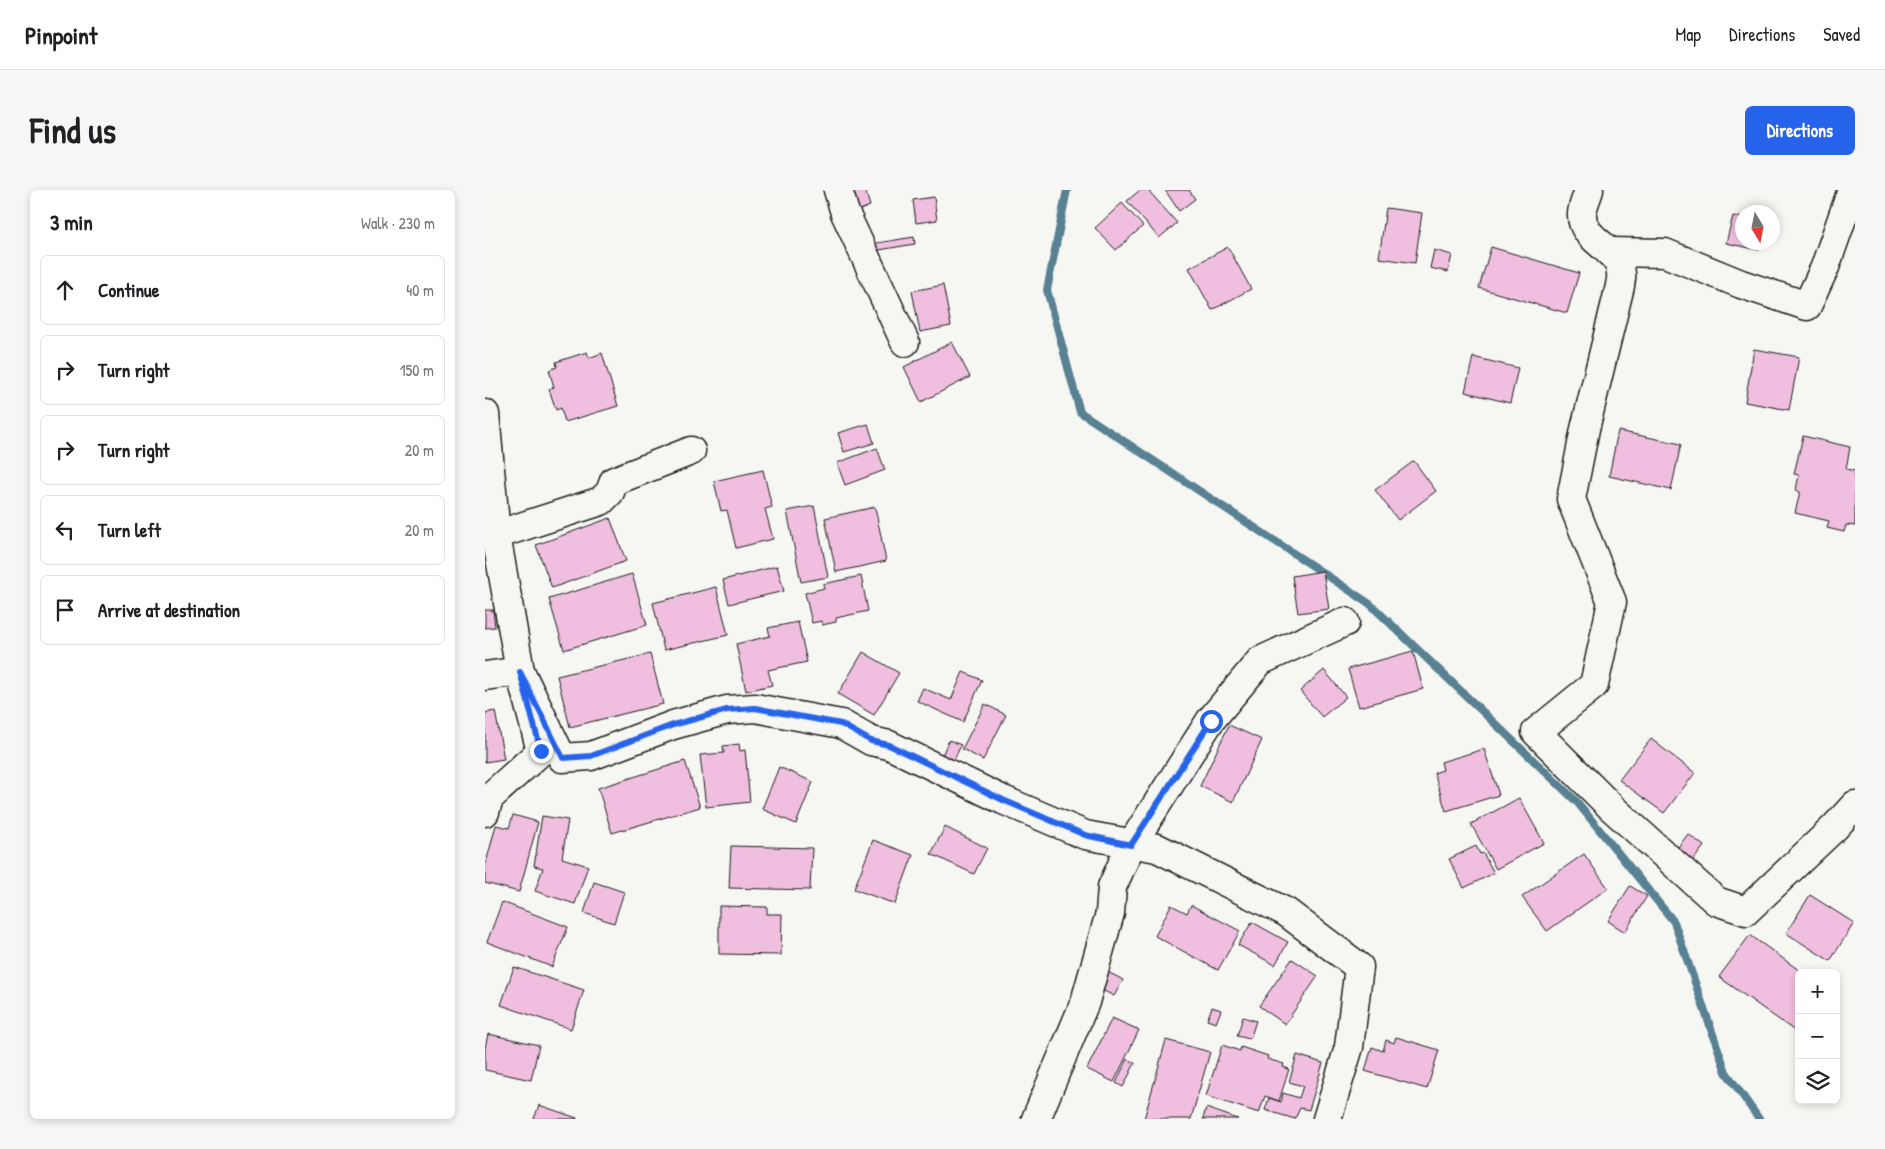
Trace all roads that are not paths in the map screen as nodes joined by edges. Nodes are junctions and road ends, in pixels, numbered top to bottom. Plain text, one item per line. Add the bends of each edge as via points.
1 (838, 190) edge
2 (1589, 190) edge
3 (1853, 190) edge
4 (1609, 252) junction
5 (905, 342) dead end
6 (485, 414) edge
7 (691, 451) dead end
8 (496, 535) junction
9 (1345, 622) dead end
10 (520, 672) junction
11 (485, 676) edge
12 (1855, 805) edge
13 (485, 812) edge
14 (1131, 845) junction
15 (1037, 1119) edge
16 (1327, 1119) edge

1 - 5 street via 845,213
2 - 4 street via 1582,214 1586,229
3 - 4 street via 1807,306 1665,253
4 - 12 street via 1622,273 1620,286 1571,498 1612,602 1594,686 1536,732 1612,808 1716,901 1746,911
6 - 8 street
7 - 8 street via 614,481 610,492 601,501
8 - 10 street
9 - 14 street via 1260,661 1211,721
10 - 11 street
10 - 13 street via 541,751 489,798
10 - 14 street via 563,758 591,756 673,725 727,710 755,708 841,724 871,741 889,745 1085,835
14 - 15 street via 1112,887 1110,913 1085,1002
14 - 16 street via 1157,848 1286,912 1359,967 1349,1047

